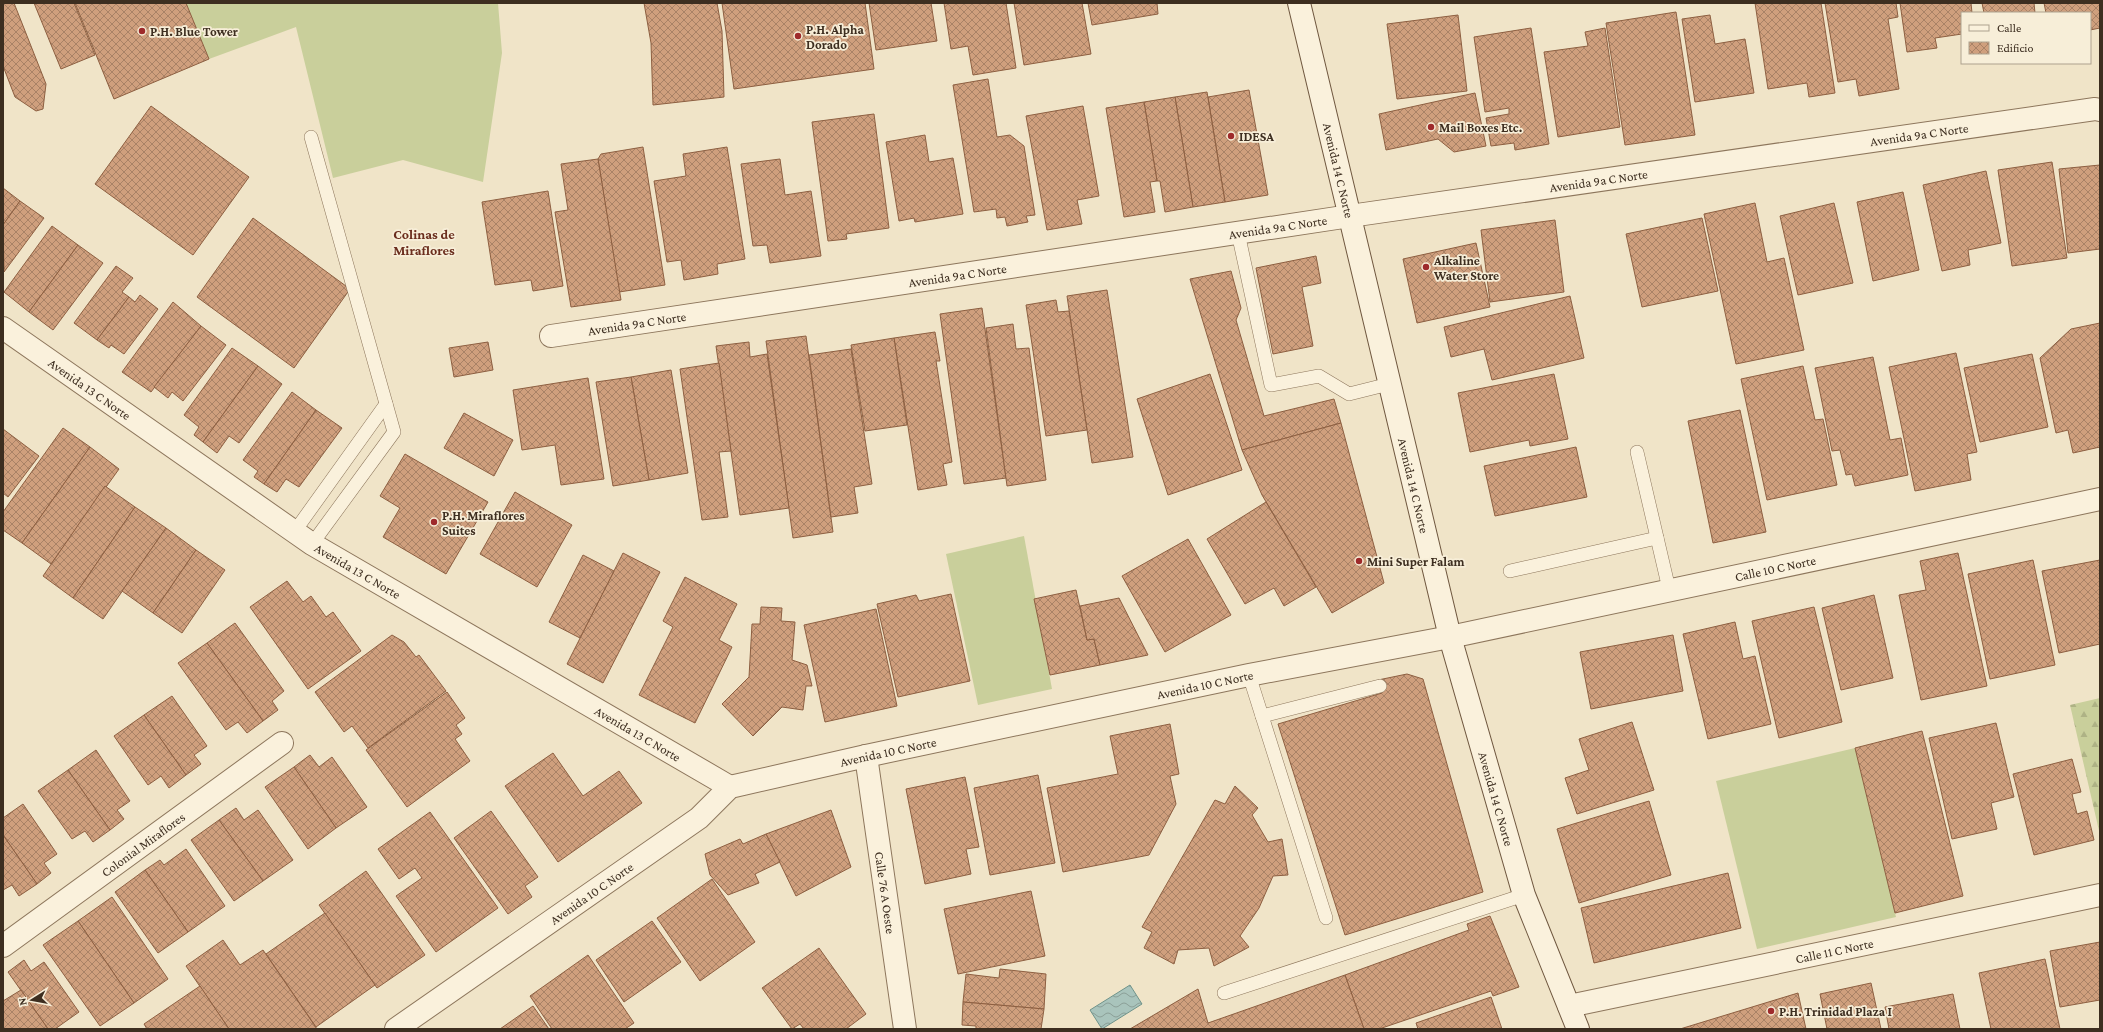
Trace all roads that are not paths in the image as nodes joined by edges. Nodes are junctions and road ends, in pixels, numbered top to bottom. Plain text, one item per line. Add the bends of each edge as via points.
1 (1299, 3) edge
2 (2100, 110) edge
3 (311, 137) dead end
4 (1350, 216) junction
5 (1238, 233) junction
6 (3, 328) edge
7 (551, 336) dead end
8 (1389, 384) junction
9 (386, 404) junction
10 (1637, 452) dead end
11 (2100, 499) edge
12 (294, 531) junction
13 (1657, 538) junction
14 (312, 544) junction
15 (1510, 571) dead end
16 (1669, 589) junction
17 (1450, 637) junction
18 (1249, 675) junction
19 (1380, 686) dead end
20 (1262, 716) junction
21 (282, 743) dead end
22 (866, 756) junction
23 (730, 787) junction
24 (1524, 894) junction
25 (2100, 895) edge
26 (1326, 918) dead end
27 (3, 946) edge
28 (1224, 993) dead end
29 (1569, 1006) junction
30 (396, 1029) edge
31 (904, 1029) edge
32 (1578, 1029) edge

1 - 4 street, Avenida 14 C Norte
2 - 4 street, Avenida 9a C Norte
3 - 9 lane
4 - 5 street, Avenida 9a C Norte
4 - 8 street, Avenida 14 C Norte
5 - 7 street, Avenida 9a C Norte
5 - 8 lane via 1272,384 1319,376 1349,394
6 - 12 street, Avenida 13 C Norte
8 - 17 street, Avenida 14 C Norte
9 - 12 lane
9 - 14 lane via 394,432
10 - 13 lane
11 - 16 street, Calle 10 C Norte
12 - 14 street, Avenida 13 C Norte
13 - 15 lane
13 - 16 lane
14 - 23 street, Avenida 13 C Norte
16 - 17 street, Calle 10 C Norte
17 - 18 street, Avenida 10 C Norte
17 - 24 street, Avenida 14 C Norte
18 - 20 lane
18 - 22 street, Avenida 10 C Norte
19 - 20 lane
20 - 26 lane
21 - 27 street, Colonial Miraflores
22 - 23 street, Avenida 10 C Norte
22 - 31 street, Calle 76 A Oeste
23 - 30 street, Avenida 10 C Norte via 699,818
24 - 28 lane
24 - 29 street, Avenida 14 C Norte
25 - 29 street, Calle 11 C Norte
29 - 32 street, Avenida 14 C Norte

